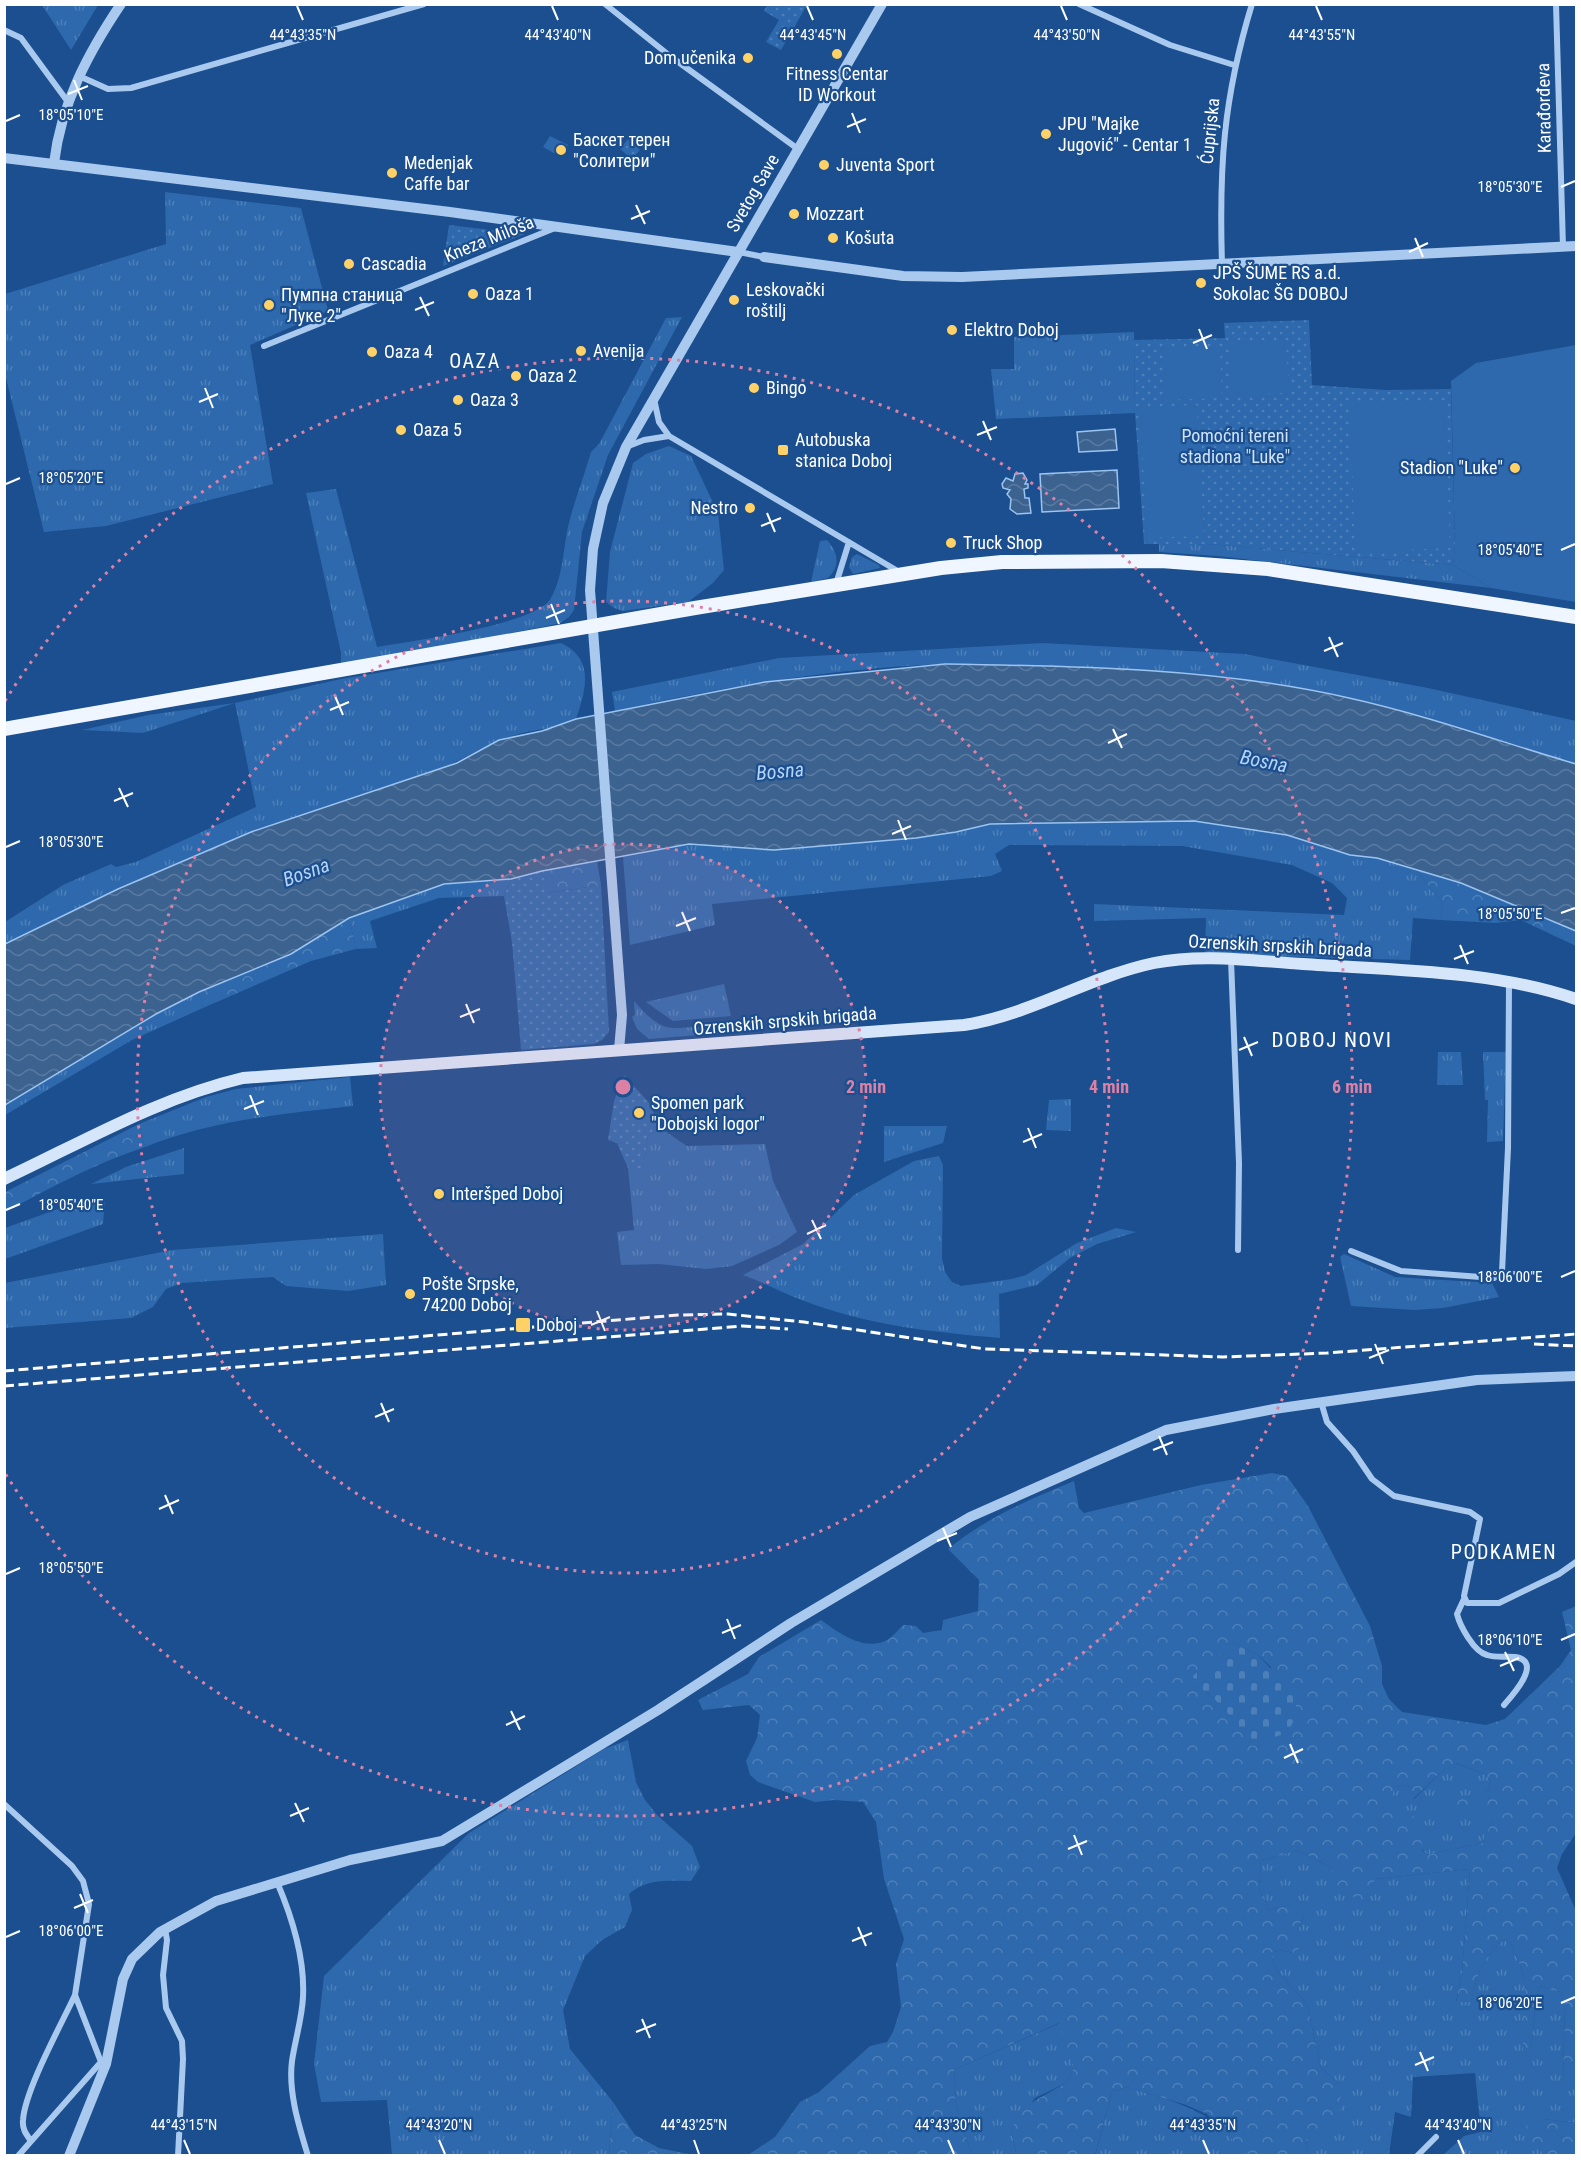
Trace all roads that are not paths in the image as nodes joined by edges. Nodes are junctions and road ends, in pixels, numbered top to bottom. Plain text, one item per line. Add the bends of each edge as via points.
1 (121, 4) edge
2 (424, 4) edge
3 (605, 4) edge
4 (882, 4) edge
5 (1079, 4) edge
6 (1252, 4) edge
7 (1556, 4) edge
8 (4, 30) edge
9 (1234, 65) junction
10 (79, 76) junction
11 (68, 102) junction
12 (798, 149) junction
13 (4, 158) edge
14 (54, 163) junction
15 (559, 227) junction
16 (1576, 246) edge
17 (1563, 247) junction
18 (738, 252) junction
19 (764, 257) joint
20 (1222, 264) junction
21 (264, 346) dead end
22 (654, 398) junction
23 (669, 436) junction
24 (626, 447) junction
25 (849, 542) junction
26 (903, 575) junction
27 (836, 587) junction
28 (1576, 617) edge
29 (593, 626) junction
30 (4, 729) edge
31 (1231, 960) junction
32 (1509, 983) junction
33 (1576, 999) edge
34 (619, 1050) junction
35 (4, 1179) edge
36 (1238, 1250) dead end
37 (1351, 1251) dead end
38 (1576, 1376) edge
39 (1321, 1402) junction
40 (1576, 1562) edge
41 (1464, 1599) junction
42 (1504, 1705) dead end
43 (4, 1804) edge
44 (277, 1882) junction
45 (165, 1929) junction
46 (75, 1995) junction
47 (103, 2063) junction
48 (1436, 2137) dead end
49 (31, 2141) junction
50 (18, 2156) edge
51 (69, 2156) edge
52 (178, 2156) edge
53 (308, 2156) edge
54 (1418, 2156) edge

1 - 10 street
2 - 10 street via 130,88 108,89
3 - 12 street
4 - 12 street, Svetog Save
5 - 9 street via 1170,45
6 - 9 street, Ćuprijska
7 - 17 street, Karađorđeva
8 - 11 street via 21,38
9 - 20 street, Ćuprijska via 1221,157
10 - 11 street
11 - 14 street
12 - 18 street, Svetog Save
13 - 14 street
14 - 15 street
15 - 18 street
15 - 21 street, Kneza Miloša
16 - 17 street
17 - 20 street
18 - 19 street
18 - 22 street, Svetog Save
19 - 20 street via 903,276 962,278
22 - 23 street via 659,422
22 - 24 street, Svetog Save
23 - 24 street
23 - 25 street
24 - 29 street, Svetog Save via 603,503 592,549
25 - 26 street
25 - 27 street
26 - 27 main road
26 - 28 main road via 1002,562 1161,561 1268,569
27 - 29 main road
29 - 30 main road
29 - 34 street, Svetog Save via 622,1015
31 - 32 main road, Ozrenskih srpskih brigada via 1366,968
31 - 34 main road, Ozrenskih srpskih brigada via 1171,960 1143,966 974,1023
31 - 36 street via 1239,1163
32 - 33 main road, Ozrenskih srpskih brigada
32 - 37 street via 1502,1272 1494,1278 1408,1272
34 - 35 main road, Ozrenskih srpskih brigada via 243,1078 161,1104
38 - 39 street via 1477,1380
39 - 41 street via 1326,1422 1372,1479 1394,1497 1470,1512 1480,1518
39 - 44 street via 1166,1430 1015,1495 911,1551 442,1840
40 - 41 street via 1499,1604 1470,1603
41 - 42 street via 1457,1614 1459,1623 1479,1652 1519,1657 1525,1662 1527,1671 1521,1685
43 - 46 street via 72,1866 83,1881 89,1904
44 - 45 street via 216,1901
44 - 53 street via 291,1916 301,1967 303,1996 292,2062 296,2113
45 - 47 street via 142,1947 127,1969
45 - 52 street via 166,2008 182,2041
46 - 47 street
46 - 49 street via 29,2096 23,2121
47 - 49 street
47 - 51 street
48 - 54 street
49 - 50 street

